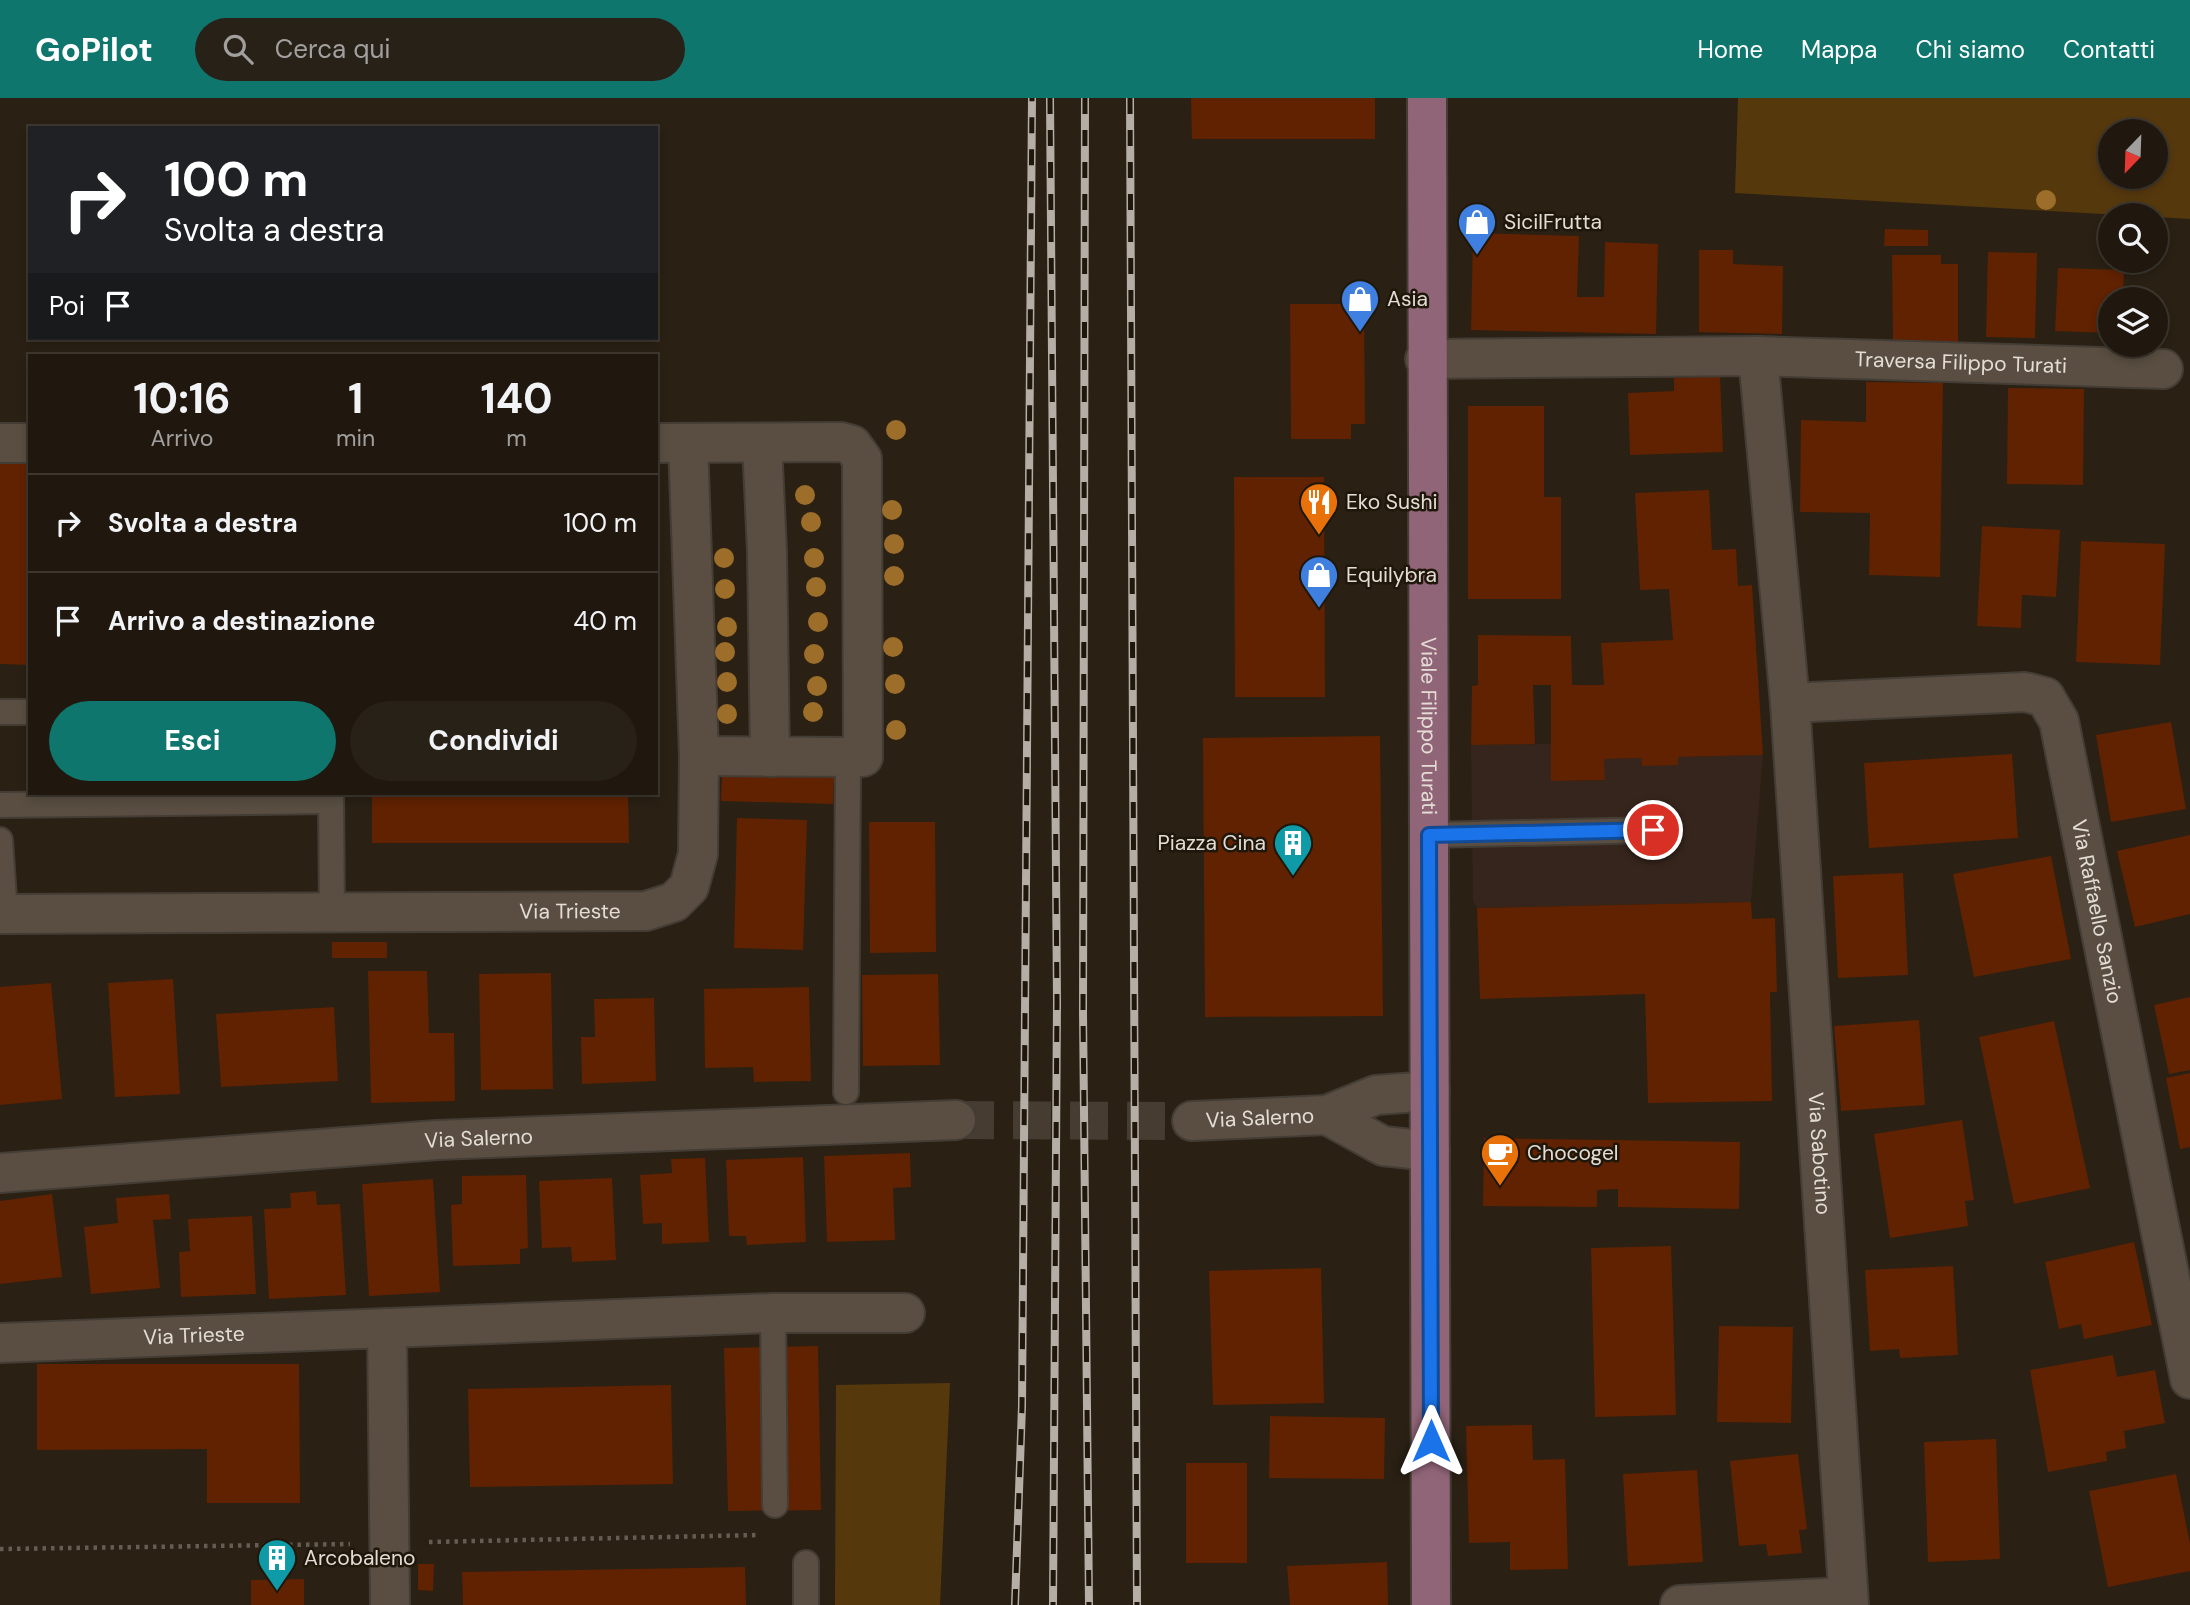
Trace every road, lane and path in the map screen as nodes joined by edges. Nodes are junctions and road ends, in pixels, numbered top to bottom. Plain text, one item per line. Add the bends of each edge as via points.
1 (1427, 98) edge
2 (1758, 356) junction
3 (1426, 359) junction
4 (2162, 369) dead end
5 (0, 443) edge
6 (28, 443) edge
7 (672, 443) edge
8 (762, 443) junction
9 (1790, 703) junction
10 (0, 712) edge
11 (28, 712) edge
12 (699, 756) junction
13 (770, 757) junction
14 (848, 757) junction
15 (331, 797) edge
16 (0, 805) edge
17 (1653, 830) dead end
18 (1429, 835) junction
19 (0, 840) edge
20 (332, 913) junction
21 (2, 914) edge
22 (1430, 1091) junction
23 (846, 1092) dead end
24 (1327, 1115) junction
25 (956, 1120) tunnel mouth
26 (1192, 1121) tunnel mouth
27 (1430, 1151) junction
28 (0, 1173) edge
29 (773, 1313) junction
30 (905, 1313) dead end
31 (387, 1328) junction
32 (0, 1343) edge
33 (2190, 1379) edge
34 (775, 1505) dead end
35 (806, 1563) dead end
36 (1848, 1601) edge
37 (390, 1605) edge
38 (806, 1605) edge
39 (1431, 1605) edge
40 (1680, 1605) edge

1 - 3 main road, Viale Filippo Turati
2 - 3 street, Traversa Filippo Turati
2 - 4 street, Traversa Filippo Turati
2 - 9 street
3 - 18 main road, Viale Filippo Turati
5 - 6 street
7 - 8 street, Via Trieste
7 - 12 street, Via Trieste
8 - 13 street
8 - 14 street, Via Trieste via 841,442 852,445 862,459 863,757
9 - 33 street, Via Raffaello Sanzio via 2025,692 2045,697 2059,721
9 - 36 street, Via Sabotino
10 - 11 lane
12 - 13 street
12 - 20 street, Via Trieste via 698,853 689,887 674,902 646,911
13 - 14 street
14 - 23 lane
15 - 16 lane
15 - 20 lane
17 - 18 lane
18 - 22 main road, Viale Filippo Turati
19 - 21 lane
20 - 21 street, Via Trieste
22 - 24 street, Via Salerno via 1376,1095
22 - 27 main road, Viale Filippo Turati
24 - 26 street, Via Salerno
24 - 27 street, Via Salerno via 1383,1146
25 - 28 street, Via Salerno via 437,1140
27 - 39 main road, Viale Filippo Turati
29 - 30 street, Via Trieste
29 - 31 street, Via Trieste
29 - 34 lane
31 - 32 street, Via Trieste
31 - 37 street
35 - 38 lane
36 - 40 street

